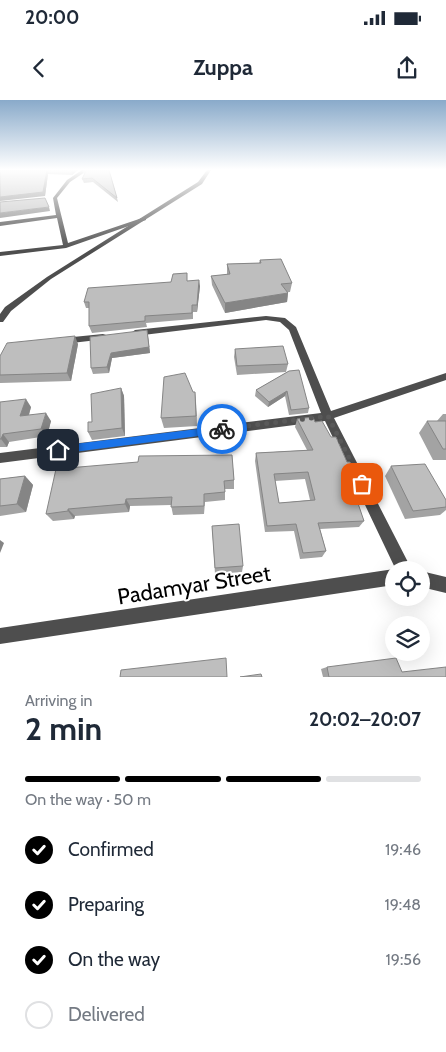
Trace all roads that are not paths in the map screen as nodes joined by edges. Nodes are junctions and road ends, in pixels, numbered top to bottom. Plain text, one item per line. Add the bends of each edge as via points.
1 (178, 197) edge
2 (55, 198) joint
3 (46, 199) edge
4 (60, 216) junction
5 (144, 219) junction
6 (0, 224) edge
7 (66, 246) junction
8 (0, 254) edge
9 (0, 320) edge
10 (128, 334) edge
11 (108, 336) edge
12 (49, 343) edge
13 (446, 376) edge
14 (328, 416) junction
15 (0, 458) edge
16 (400, 561) edge
17 (385, 578) edge
18 (430, 581) edge
19 (446, 585) edge
20 (0, 636) edge

1 - 5 street
2 - 3 street
2 - 4 street
4 - 6 street
4 - 7 street
5 - 7 street
5 - 9 street via 49,278 8,309
7 - 8 street
10 - 14 street via 266,318 282,320 293,329
11 - 12 street
13 - 14 street
14 - 15 street
14 - 16 street
17 - 20 street, Padamyar Street
18 - 19 street

